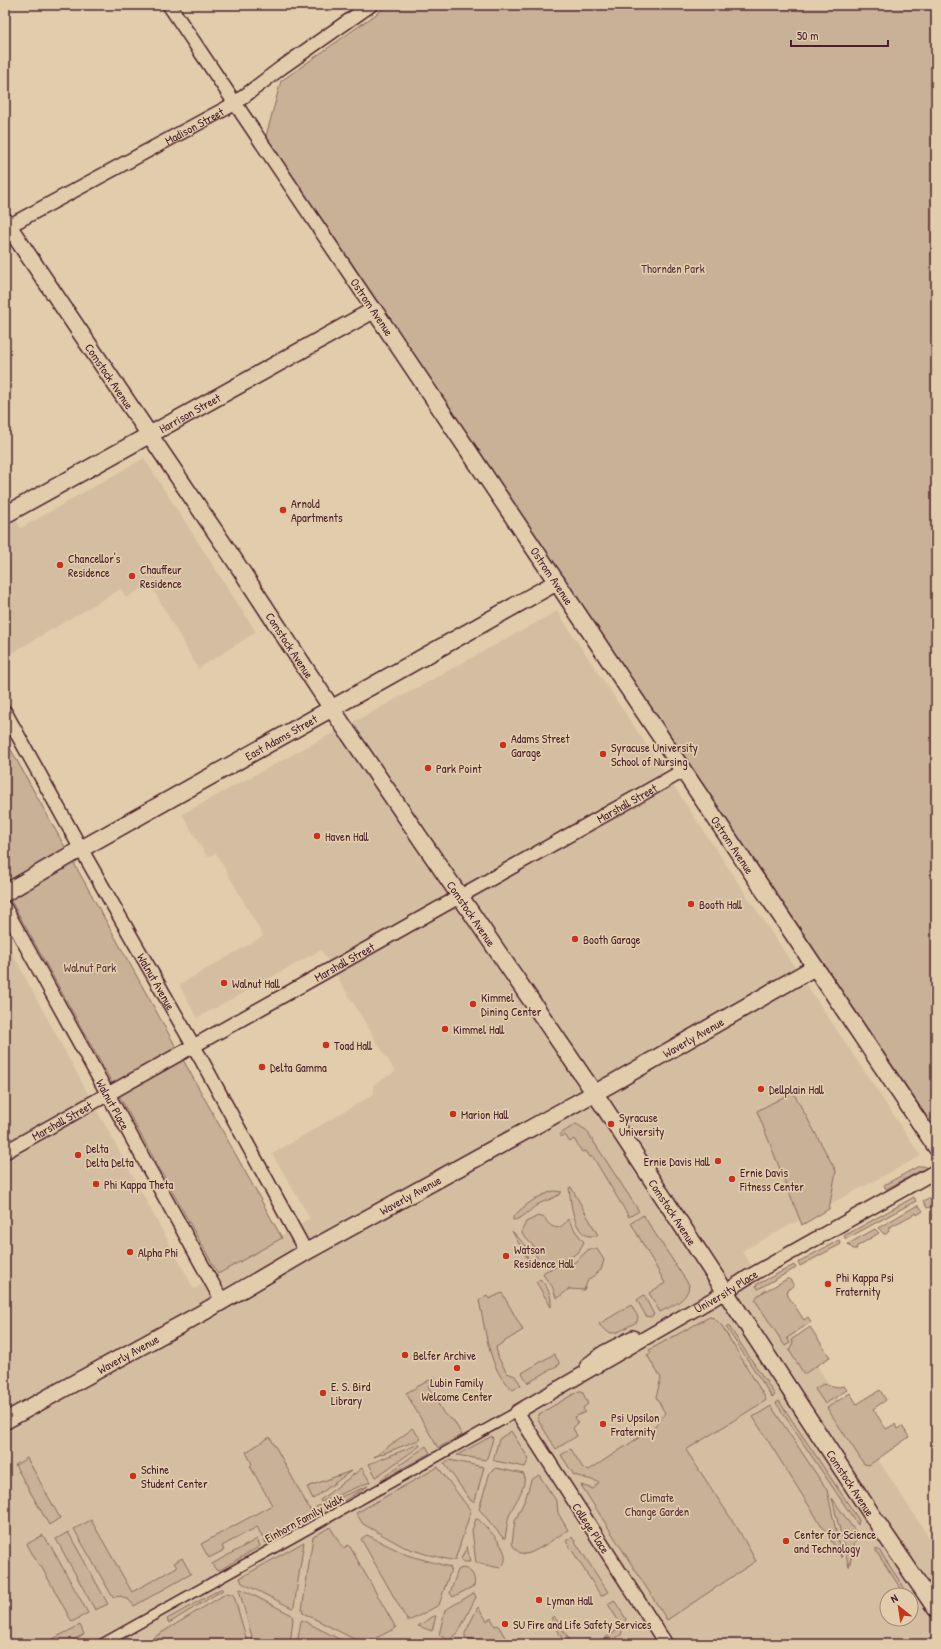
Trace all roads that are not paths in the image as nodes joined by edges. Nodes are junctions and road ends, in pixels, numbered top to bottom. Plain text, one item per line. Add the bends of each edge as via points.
1 (169, 5) edge
2 (371, 5) edge
3 (234, 104) junction
4 (6, 225) edge
5 (374, 310) junction
6 (150, 434) junction
7 (5, 514) edge
8 (557, 582) junction
9 (332, 709) junction
10 (5, 712) edge
11 (683, 771) junction
12 (81, 849) junction
13 (5, 893) edge
14 (460, 896) junction
15 (5, 908) edge
16 (815, 967) junction
17 (193, 1046) junction
18 (594, 1093) junction
19 (108, 1094) junction
20 (936, 1147) edge
21 (5, 1152) edge
22 (936, 1171) edge
23 (306, 1252) junction
24 (725, 1292) junction
25 (222, 1301) junction
26 (517, 1412) junction
27 (5, 1421) edge
28 (936, 1609) edge
29 (102, 1644) edge
30 (666, 1644) edge

1 - 3 street, Ostrom Avenue
2 - 3 street, Madison Street
3 - 4 street, Madison Street
3 - 5 street, Ostrom Avenue
4 - 6 street, Comstock Avenue
5 - 6 street, Harrison Street
5 - 8 street, Ostrom Avenue
6 - 7 street, Harrison Street
6 - 9 street, Comstock Avenue
8 - 9 street, East Adams Street
8 - 11 street, Ostrom Avenue
9 - 12 street, East Adams Street
9 - 14 street, Comstock Avenue
10 - 12 street, Walnut Avenue
11 - 14 street, Marshall Street
11 - 16 street, Ostrom Avenue
12 - 13 street, East Adams Street
12 - 17 street, Walnut Avenue
14 - 17 street, Marshall Street
14 - 18 street, Comstock Avenue
15 - 19 street, Walnut Place
16 - 18 street, Waverly Avenue
16 - 20 street, Ostrom Avenue
17 - 19 street, Marshall Street
17 - 23 street, Walnut Avenue
18 - 23 street, Waverly Avenue
18 - 24 street, Comstock Avenue
19 - 21 street, Marshall Street
19 - 25 street, Walnut Place
22 - 24 street, University Place
23 - 25 street, Waverly Avenue
24 - 26 street, University Place
24 - 28 street, Comstock Avenue
25 - 27 street, Waverly Avenue
26 - 29 street, Einhorn Family Walk
26 - 30 street, College Place

